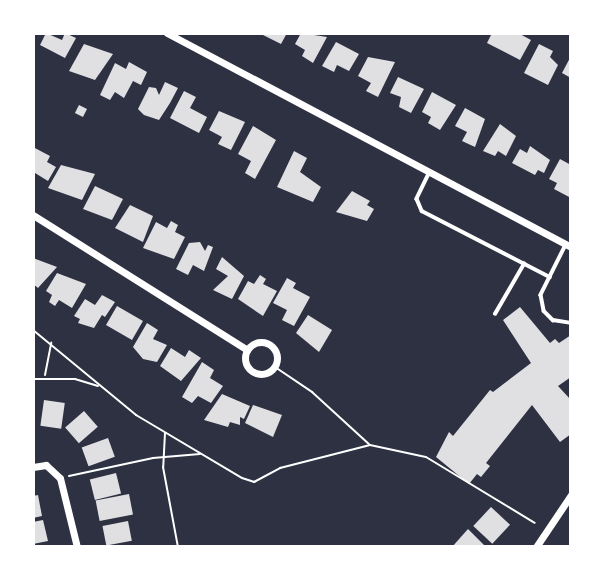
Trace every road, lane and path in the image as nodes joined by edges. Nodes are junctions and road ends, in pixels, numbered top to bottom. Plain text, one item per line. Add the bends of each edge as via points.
1 (167, 33) edge
2 (430, 172) junction
3 (33, 215) edge
4 (568, 245) edge
5 (524, 264) junction
6 (550, 277) junction
7 (495, 314) dead end
8 (571, 323) edge
9 (33, 330) edge
10 (51, 342) junction
11 (247, 350) junction
12 (275, 367) junction
13 (45, 377) junction
14 (33, 379) edge
15 (99, 386) junction
16 (165, 432) junction
17 (370, 445) junction
18 (202, 454) junction
19 (164, 458) junction
20 (33, 467) edge
21 (60, 478) junction
22 (571, 495) edge
23 (535, 523) dead end
24 (77, 547) edge
25 (178, 547) edge
26 (536, 547) edge

1 - 2 street
2 - 4 street
2 - 5 lane via 416,199 422,211
3 - 11 street
4 - 6 lane
5 - 6 lane
5 - 7 lane
6 - 8 lane via 541,295 544,311 553,320
9 - 10 path
10 - 13 path
10 - 15 path
11 - 12 street via 247,365 255,373 267,374
11 - 12 street via 255,343 267,343 277,354
12 - 17 path via 312,392
13 - 14 path
13 - 15 path
15 - 16 path
16 - 18 path
16 - 19 path
17 - 18 path via 279,468 254,482
17 - 23 path via 426,457
18 - 19 path
19 - 21 path
19 - 25 path
20 - 21 street via 46,465
21 - 24 street
22 - 26 street

